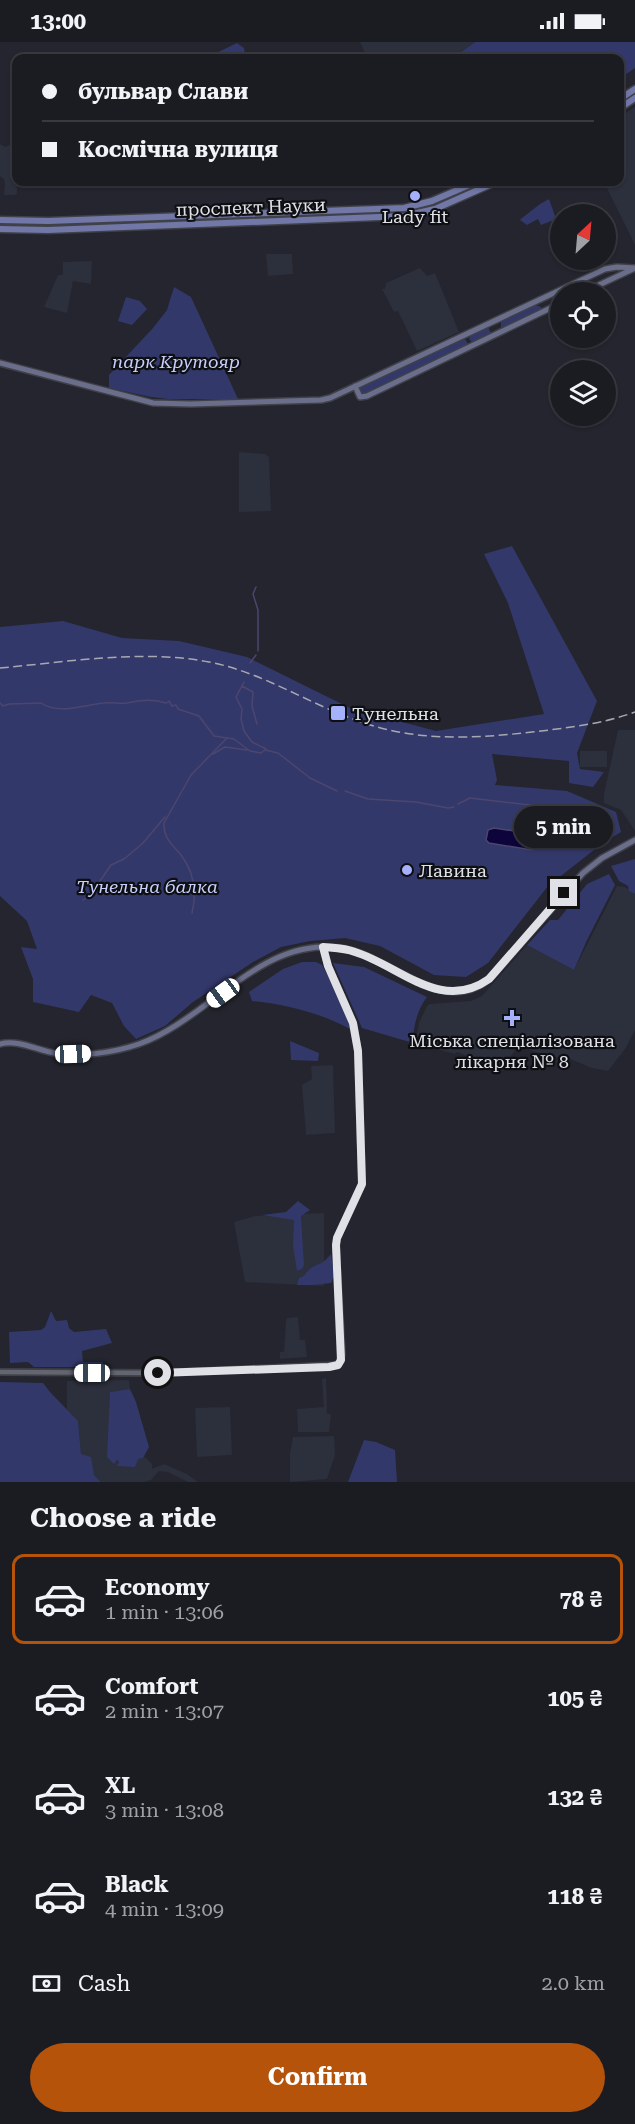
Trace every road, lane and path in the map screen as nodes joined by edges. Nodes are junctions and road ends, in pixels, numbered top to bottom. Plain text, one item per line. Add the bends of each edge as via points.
1 (467, 186) edge
2 (486, 186) edge
3 (0, 220) edge
4 (0, 229) edge
5 (579, 282) edge
6 (605, 282) edge
7 (550, 296) edge
8 (550, 308) edge
9 (0, 363) edge
10 (355, 387) junction
11 (635, 840) edge
12 (323, 947) junction
13 (0, 1044) edge
14 (0, 1372) edge

1 - 3 main road, проспект Науки via 404,208
2 - 4 main road, проспект Науки via 435,209 404,216
5 - 6 main road via 616,267 635,268
7 - 10 main road
8 - 10 main road via 367,396 360,397
9 - 10 main road via 153,403 321,400
11 - 12 main road via 583,873 497,971 472,989 437,990 355,951
12 - 13 main road via 290,952 270,960 175,1027 138,1044 106,1052 73,1054
12 - 14 street via 356,1035 360,1106 362,1184 336,1245 342,1355 338,1365 159,1373

